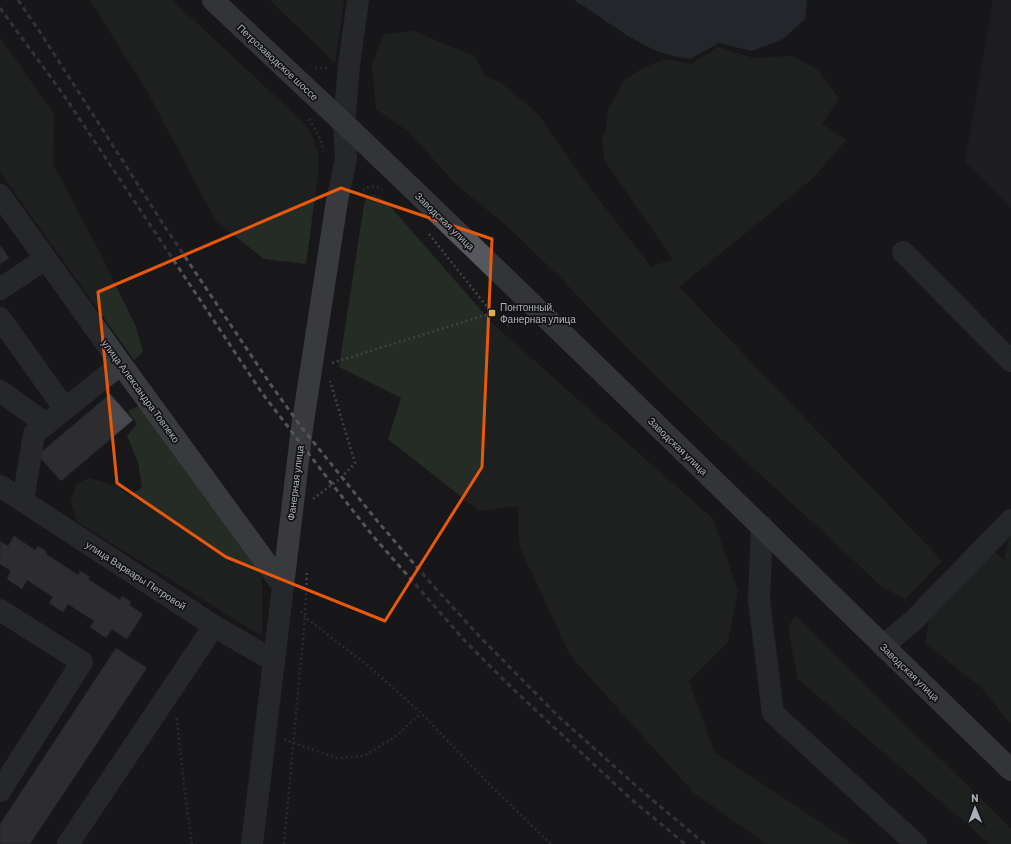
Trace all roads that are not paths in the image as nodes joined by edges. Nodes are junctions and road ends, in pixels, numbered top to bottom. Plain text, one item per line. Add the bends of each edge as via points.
1 (213, 0) edge
2 (358, 0) edge
3 (344, 124) junction
4 (0, 195) edge
5 (903, 252) dead end
6 (46, 259) junction
7 (0, 289) edge
8 (0, 318) edge
9 (1011, 361) edge
10 (121, 364) junction
11 (0, 390) edge
12 (65, 409) junction
13 (46, 424) junction
14 (0, 486) edge
15 (23, 501) junction
16 (1011, 520) edge
17 (762, 526) junction
18 (283, 586) junction
19 (0, 610) edge
20 (214, 626) junction
21 (883, 646) junction
22 (274, 661) junction
23 (1011, 770) edge
24 (0, 790) edge
25 (68, 844) edge
26 (252, 844) edge
27 (916, 844) edge

1 - 3 main road, Петрозаводское шоссе
2 - 3 street, Фанерная улица
3 - 17 main road, Заводская улица
3 - 18 street, Фанерная улица via 346,159 337,201 302,428
4 - 6 street, улица Александра Товпеко
5 - 9 street
6 - 7 street
6 - 10 street, улица Александра Товпеко
8 - 12 street
10 - 12 street
10 - 18 street, улица Александра Товпеко
11 - 13 street
12 - 13 street
13 - 15 street via 34,434
14 - 15 street, улица Варвары Петровой
15 - 20 street, улица Варвары Петровой
16 - 21 street via 914,620
17 - 21 main road, Заводская улица
17 - 27 street via 759,600 773,713
18 - 22 street, Фанерная улица
19 - 24 street via 82,662
20 - 22 street, улица Варвары Петровой
20 - 25 street
21 - 23 main road, Заводская улица
22 - 26 street, Фанерная улица

